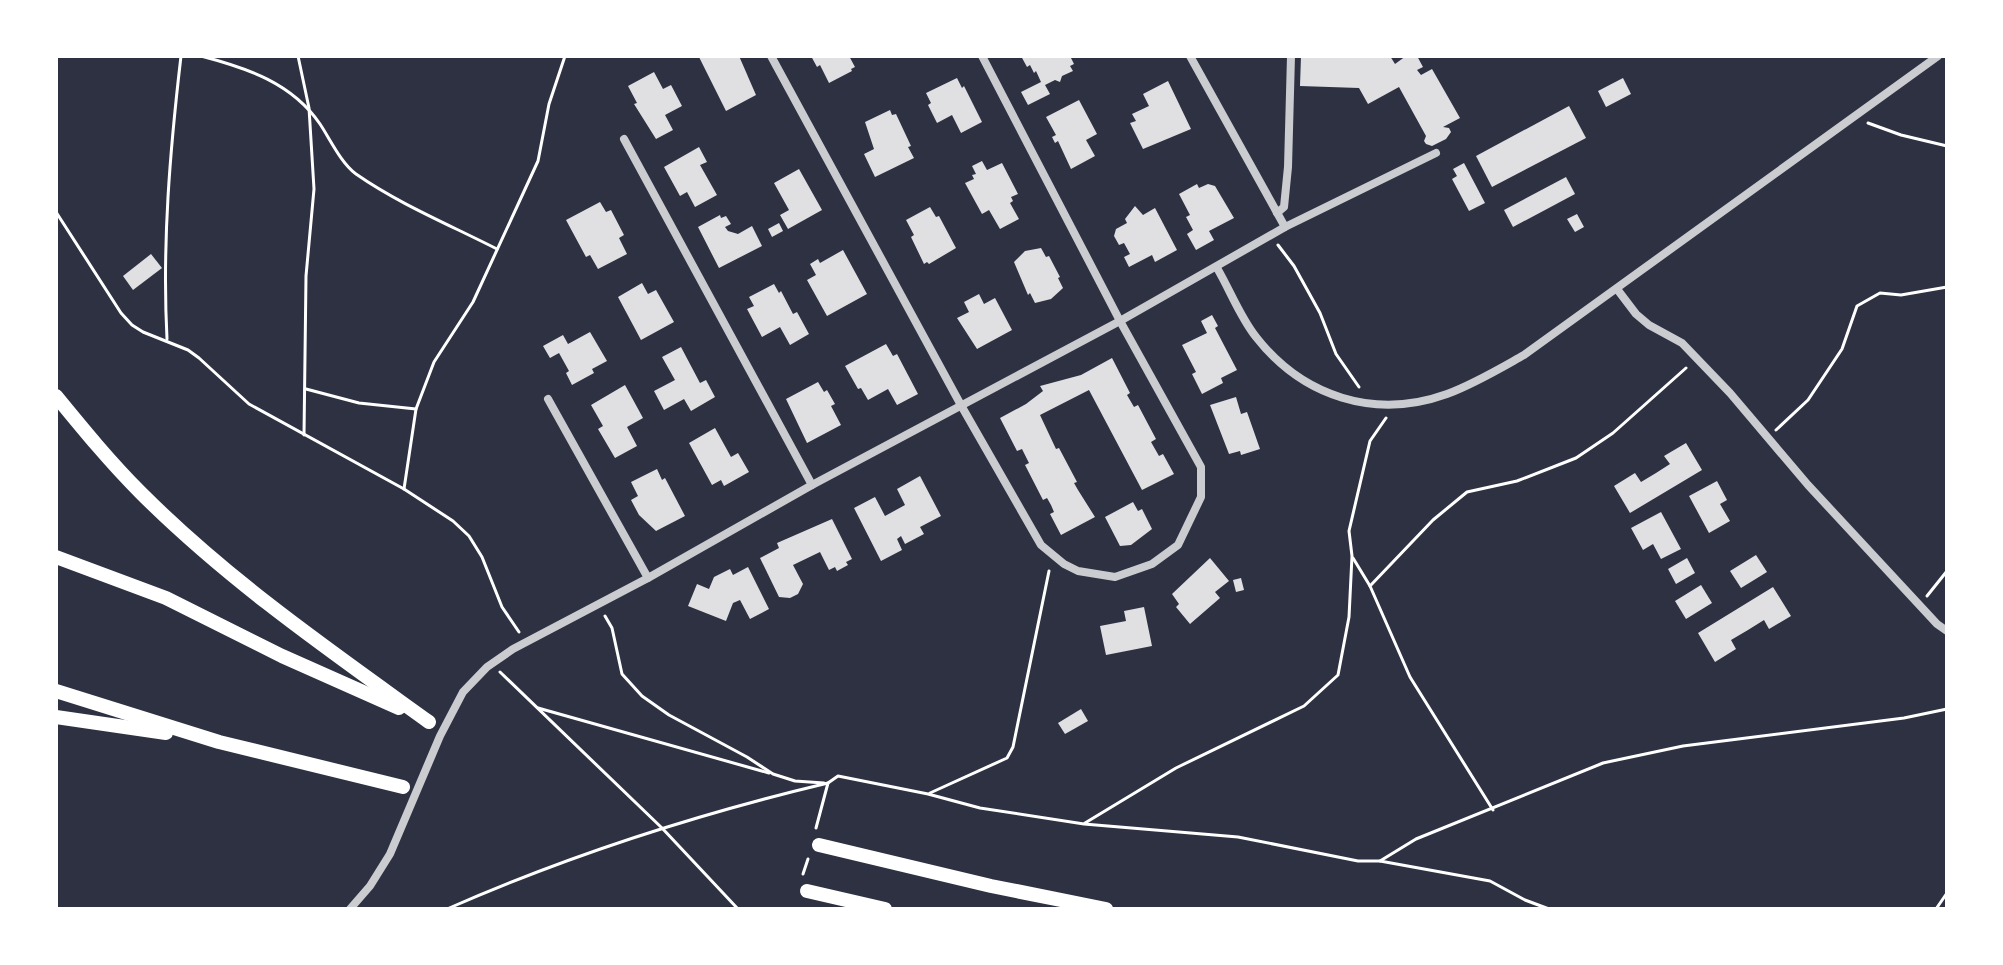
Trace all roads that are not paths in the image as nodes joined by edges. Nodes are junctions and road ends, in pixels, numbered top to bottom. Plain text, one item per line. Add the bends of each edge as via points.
1 (771, 56) edge
2 (982, 56) edge
3 (1190, 56) edge
4 (1291, 56) edge
5 (1938, 56) edge
6 (624, 139) dead end
7 (1436, 153) dead end
8 (1277, 213) junction
9 (1285, 227) junction
10 (1217, 268) junction
11 (1617, 289) junction
12 (1120, 321) junction
13 (56, 396) edge
14 (548, 399) dead end
15 (962, 407) junction
16 (812, 485) junction
17 (56, 557) edge
18 (648, 578) junction
19 (1947, 631) edge
20 (56, 691) edge
21 (56, 717) edge
22 (219, 742) junction
23 (403, 787) dead end
24 (819, 845) dead end
25 (807, 891) dead end
26 (350, 909) edge
27 (885, 909) edge
28 (1106, 909) edge

1 - 15 street
2 - 12 street
3 - 8 street
4 - 8 street via 1288,167 1284,207
5 - 11 street
6 - 16 street
7 - 9 street
8 - 9 street
9 - 10 street
10 - 11 street via 1255,336 1282,365 1331,396 1370,404 1395,405 1444,395 1480,380
10 - 12 street
11 - 19 street via 1636,314 1697,358
12 - 15 street
12 - 15 street via 1201,467 1201,497 1178,545 1152,564 1115,577 1095,575 1051,556
13 - 17 highway via 141,493 190,538 305,633 429,722 166,598
14 - 18 street
15 - 16 street
16 - 18 street
18 - 26 street via 526,642 491,664 463,692 390,854
20 - 22 highway
21 - 22 highway
22 - 23 highway
24 - 28 highway
25 - 27 highway

